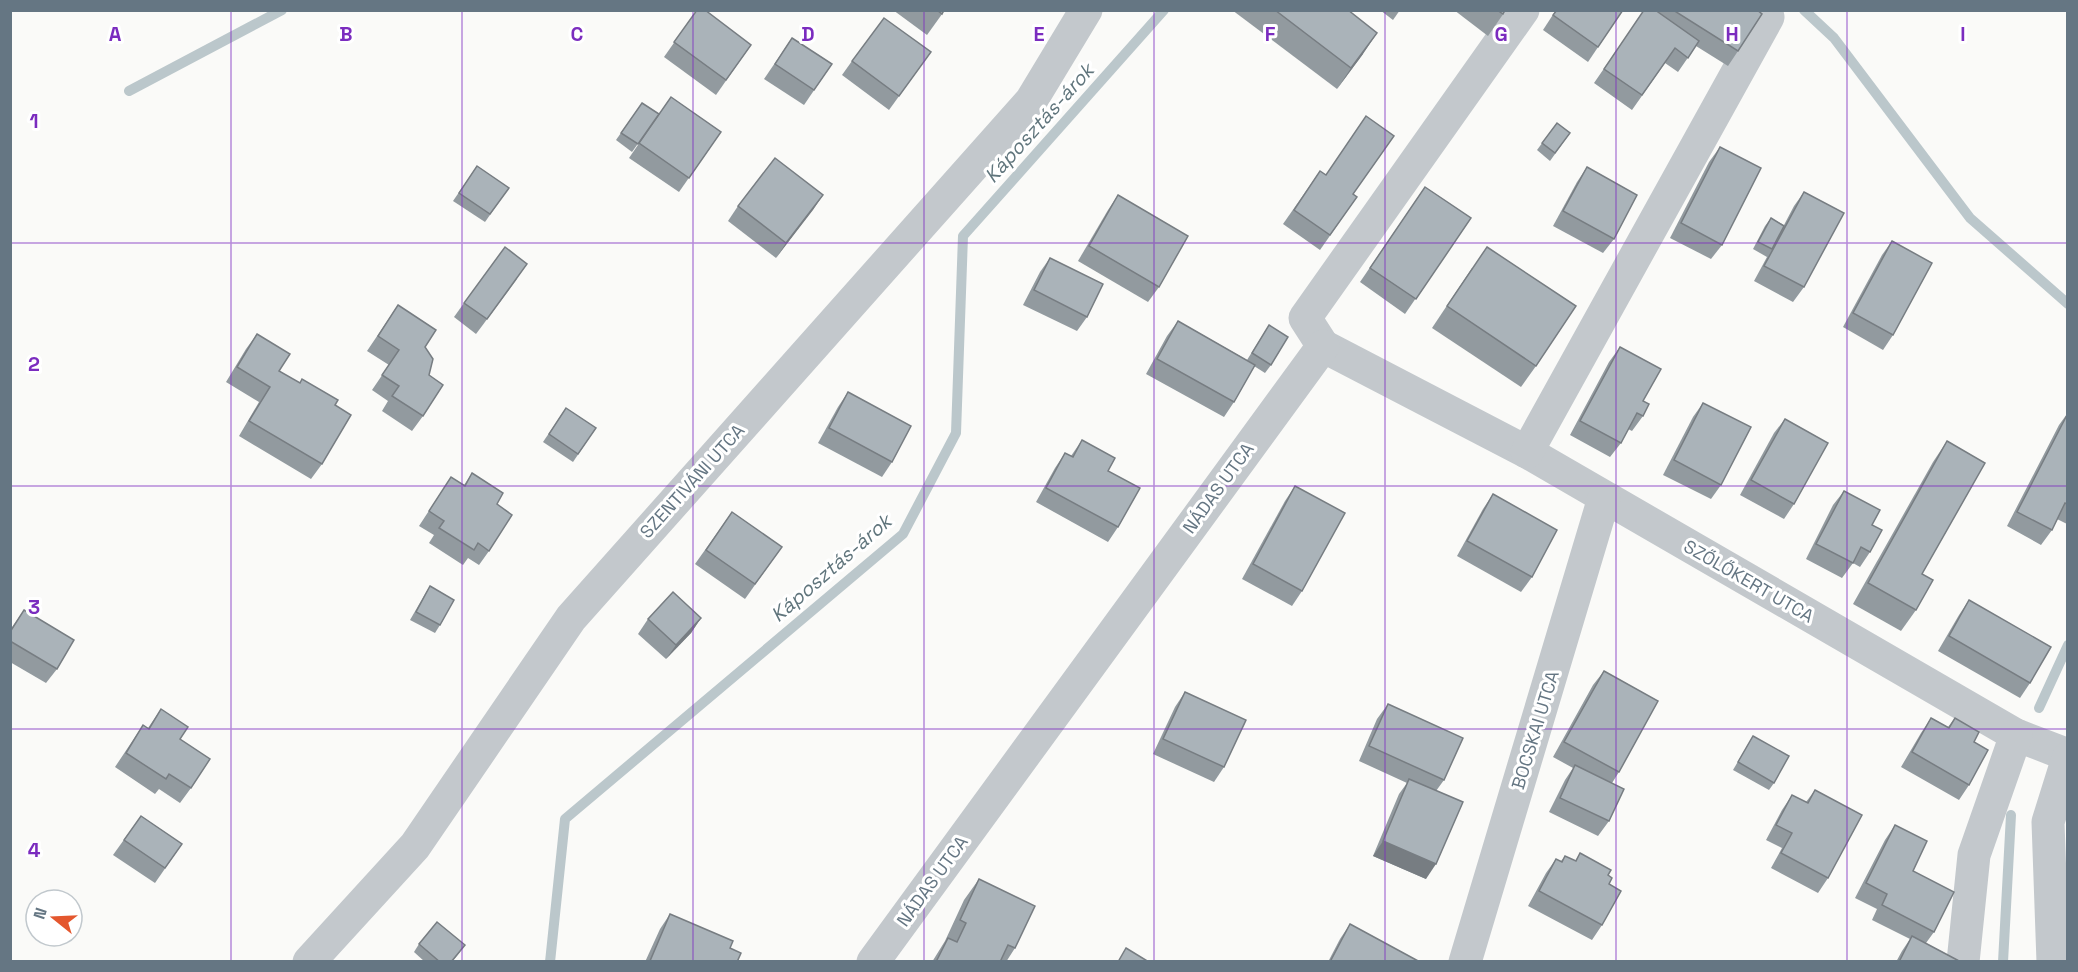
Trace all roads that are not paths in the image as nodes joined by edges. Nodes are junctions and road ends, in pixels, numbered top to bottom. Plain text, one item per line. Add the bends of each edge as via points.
1 (1086, 10) edge
2 (1523, 10) edge
3 (1768, 16) dead end
4 (1323, 346) junction
5 (1527, 452) junction
6 (1604, 498) junction
7 (2016, 735) junction
8 (2067, 756) edge
9 (309, 962) edge
10 (873, 962) edge
11 (1465, 962) edge
12 (1963, 962) edge
13 (2053, 962) edge

1 - 9 street, SZENTIVÁNI UTCA via 1031,101 571,618 415,846
2 - 4 street via 1305,318
3 - 5 street
4 - 5 street, SZŐLŐKERT UTCA
4 - 10 street, NÁDAS UTCA
5 - 6 street, SZŐLŐKERT UTCA
6 - 7 street, SZŐLŐKERT UTCA
6 - 11 street, BOCSKAI UTCA
7 - 8 street, SZŐLŐKERT UTCA
7 - 12 street via 1974,855
8 - 13 street via 2048,822

